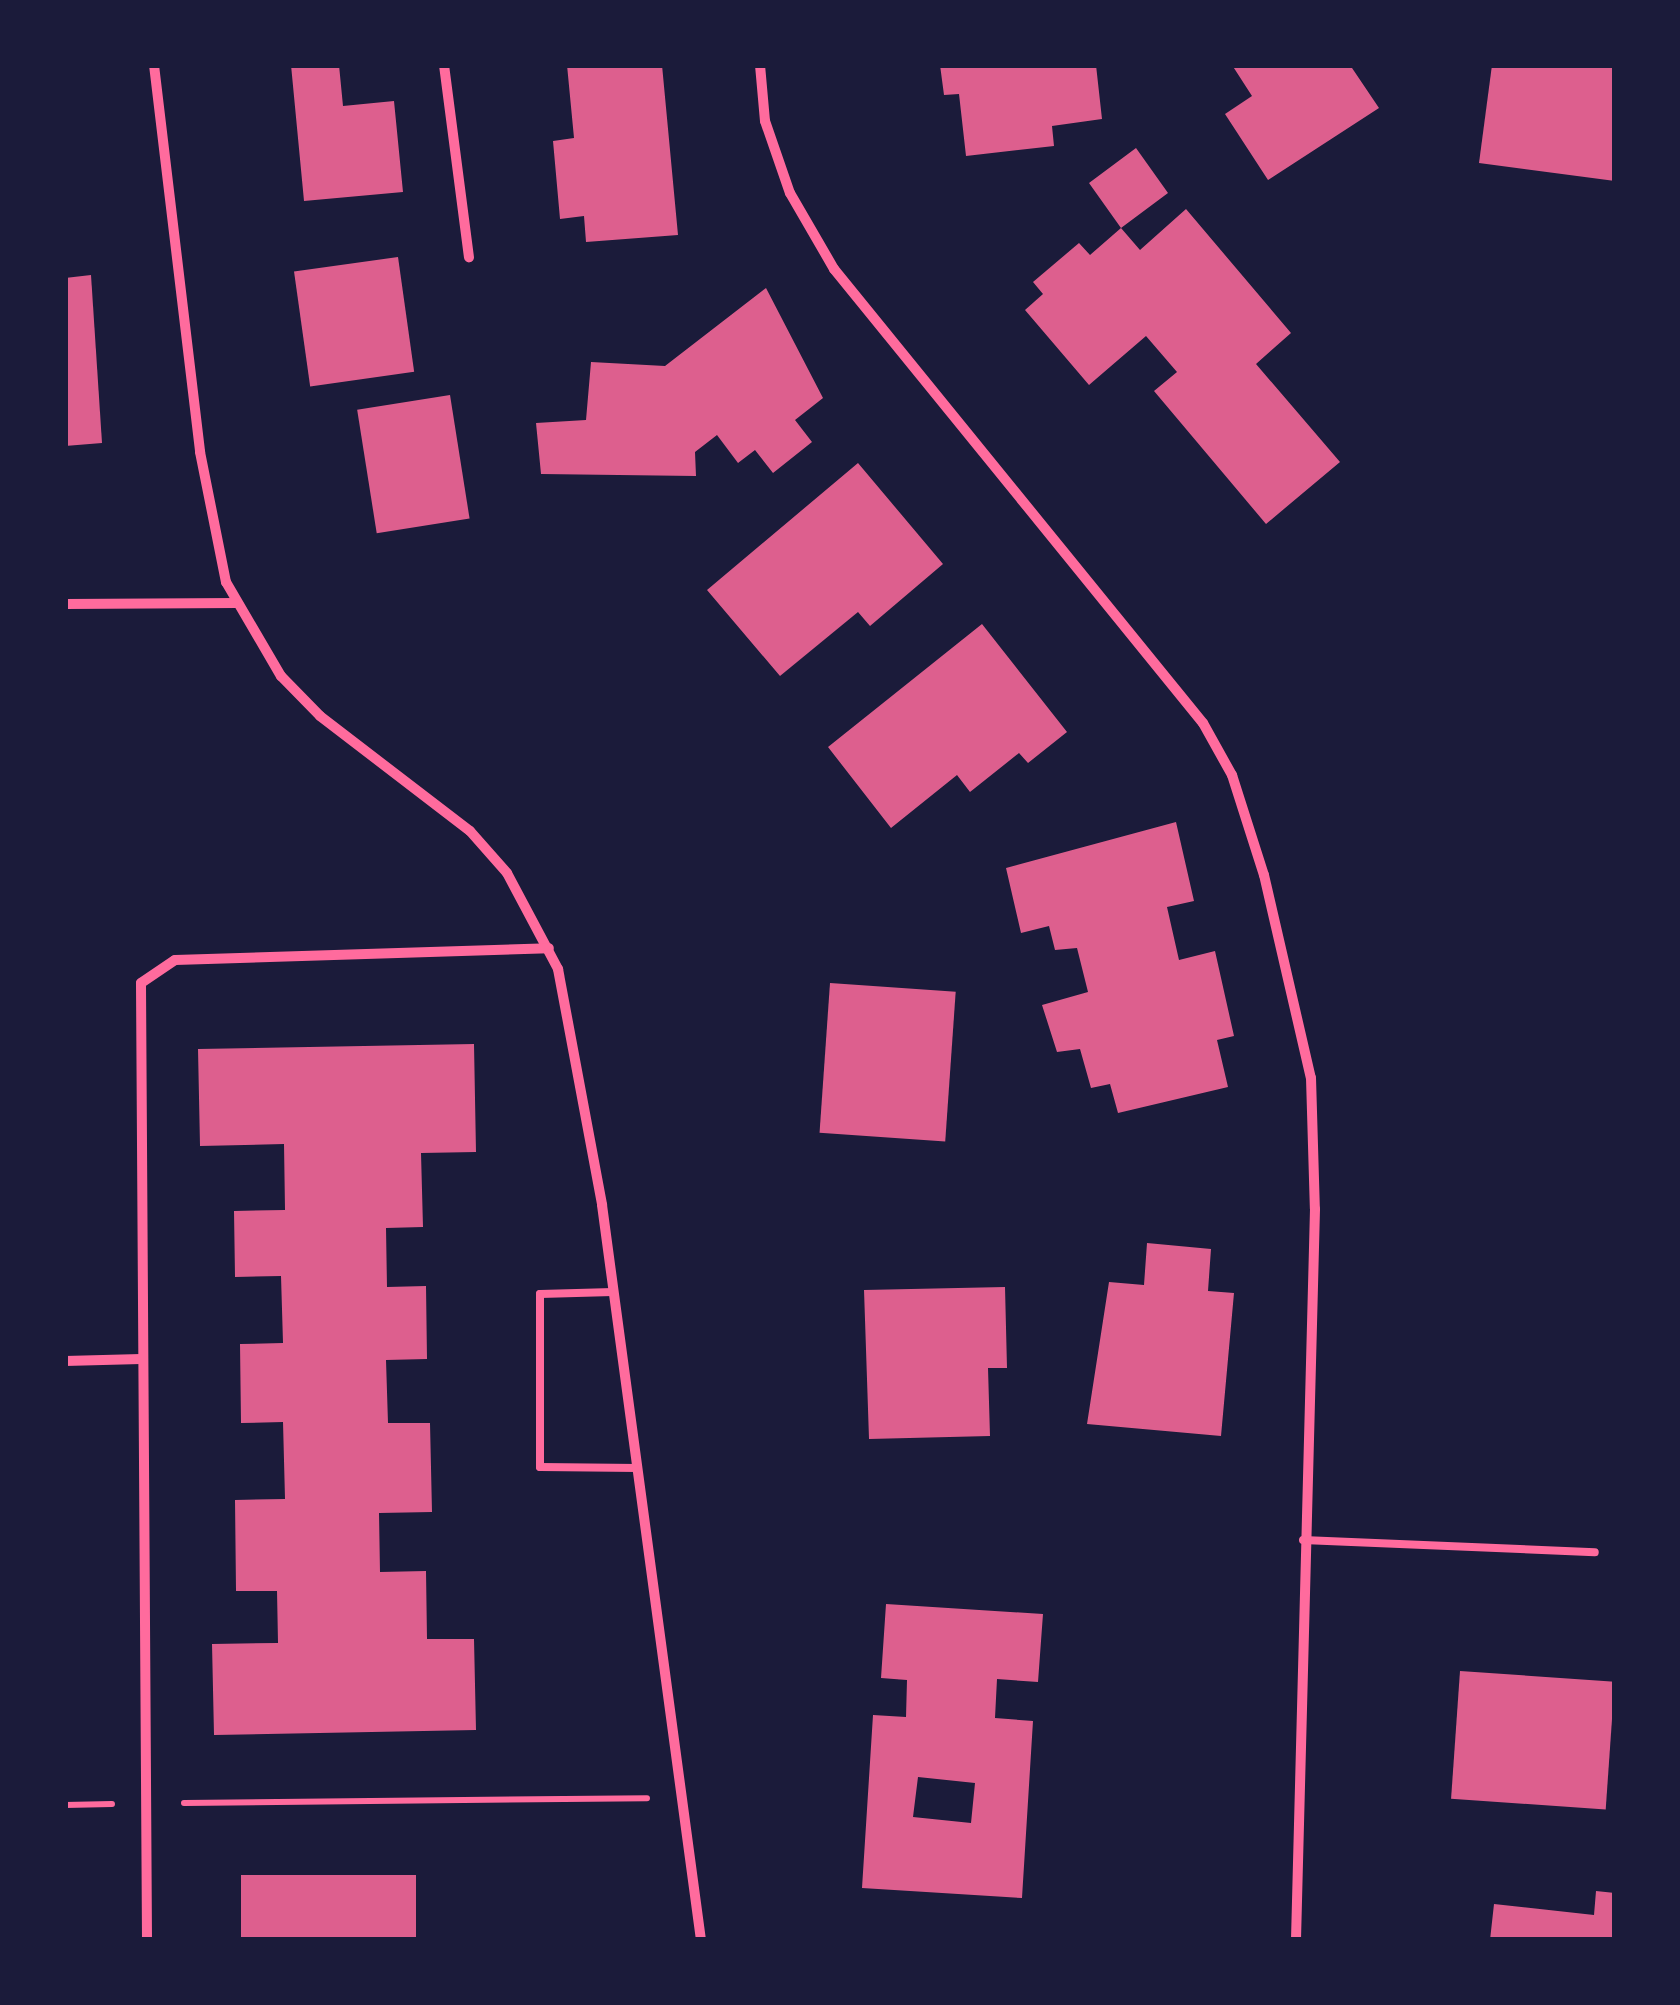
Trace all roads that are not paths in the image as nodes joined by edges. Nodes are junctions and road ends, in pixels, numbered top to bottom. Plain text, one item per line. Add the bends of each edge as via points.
1 (154, 65) edge
2 (444, 65) edge
3 (760, 65) edge
4 (469, 257) dead end
5 (236, 603) junction
6 (65, 604) edge
7 (549, 948) junction
8 (614, 1292) junction
9 (141, 1359) junction
10 (65, 1361) edge
11 (638, 1468) junction
12 (1302, 1540) junction
13 (1595, 1552) dead end
14 (147, 1940) edge
15 (701, 1940) edge
16 (1296, 1940) edge

1 - 5 street via 202,469
2 - 4 street
3 - 12 street via 766,121 790,193 834,269 1165,669 1232,775 1311,1078
5 - 6 street
5 - 7 street via 281,676 320,716 470,831 507,872
7 - 8 street via 576,1050
7 - 9 street via 175,960 152,969 136,1013
8 - 11 street
8 - 11 lane via 540,1294 540,1467
9 - 10 street
9 - 14 street
11 - 15 street
12 - 13 lane
12 - 16 street

